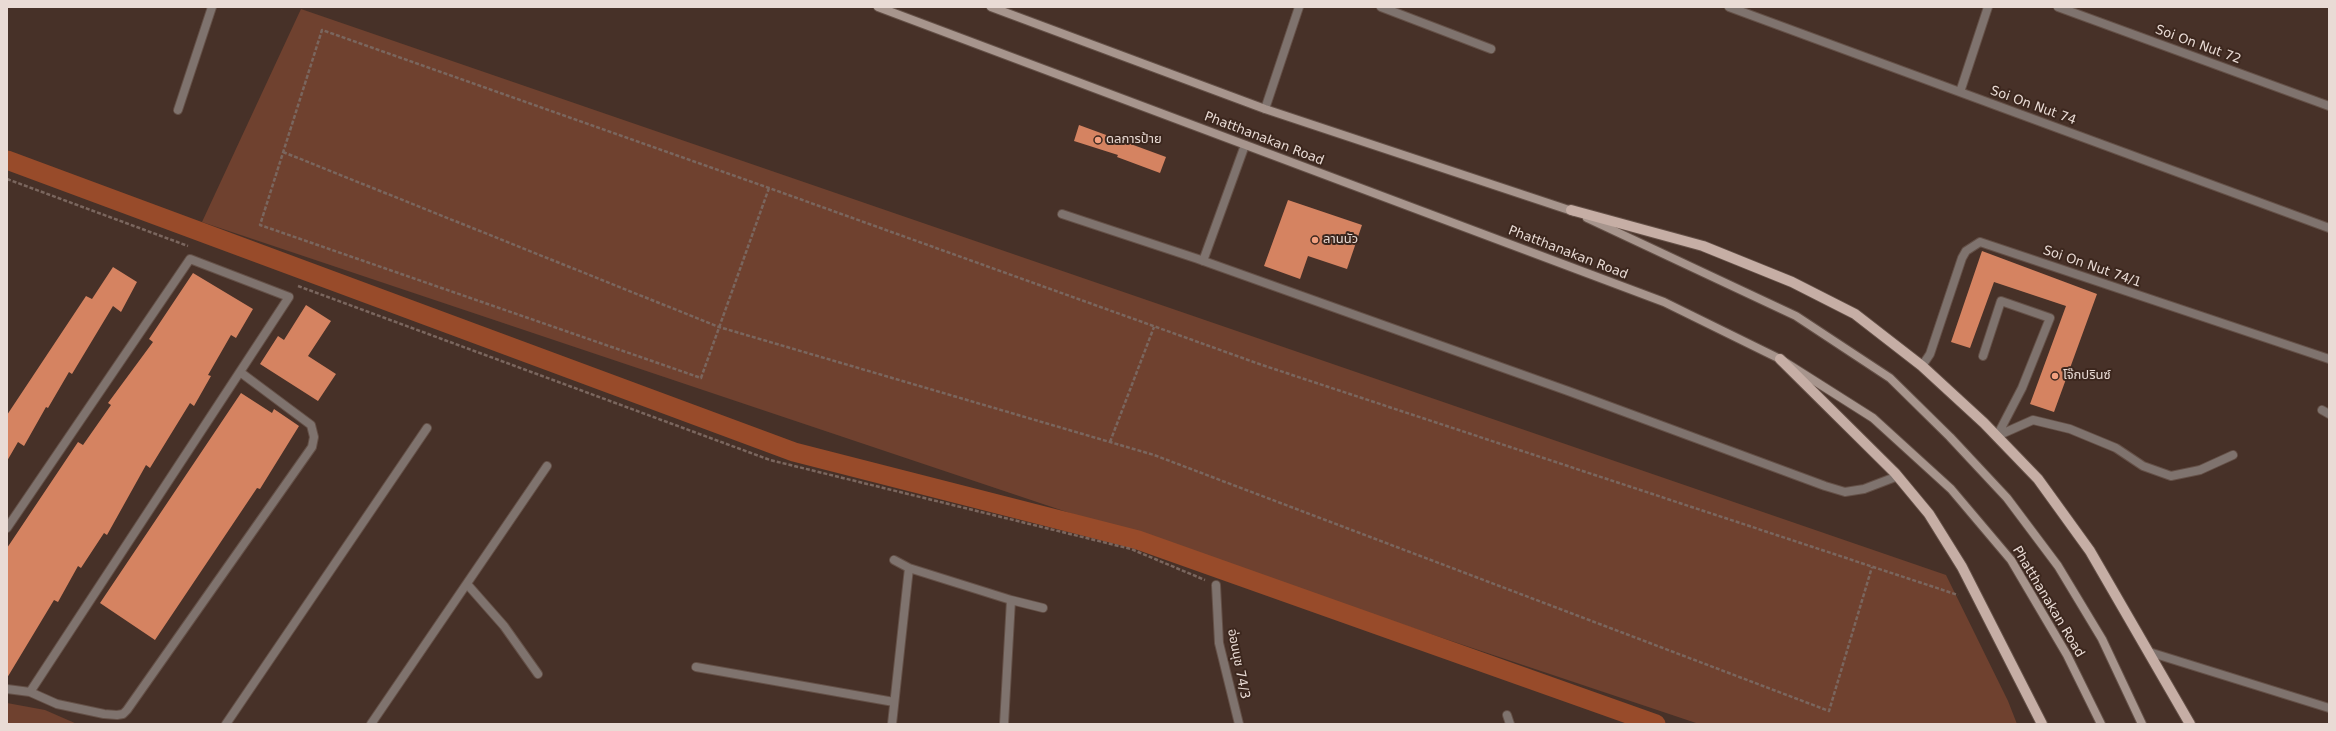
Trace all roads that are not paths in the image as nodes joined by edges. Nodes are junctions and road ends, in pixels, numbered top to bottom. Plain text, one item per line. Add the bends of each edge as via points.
1 (212, 7) edge
2 (878, 7) edge
3 (991, 7) edge
4 (1299, 7) edge
5 (1381, 7) edge
6 (1729, 7) edge
7 (1988, 7) edge
8 (2058, 7) edge
9 (1491, 49) dead end
10 (1960, 92) junction
11 (2329, 106) edge
12 (1264, 109) junction
13 (178, 110) dead end
14 (1244, 145) junction
15 (1571, 210) junction
16 (1062, 214) dead end
17 (2329, 228) edge
18 (1202, 261) junction
19 (1983, 356) dead end
20 (1780, 359) junction
21 (2329, 359) edge
22 (1922, 366) junction
23 (240, 372) junction
24 (427, 428) dead end
25 (1997, 436) junction
26 (2233, 456) dead end
27 (547, 466) dead end
28 (1898, 476) junction
29 (7, 528) edge
30 (894, 560) dead end
31 (909, 568) junction
32 (467, 584) junction
33 (1216, 585) road end
34 (1011, 600) junction
35 (1043, 608) dead end
36 (2149, 652) junction
37 (696, 666) dead end
38 (538, 674) dead end
39 (7, 689) edge
40 (30, 692) junction
41 (894, 702) junction
42 (2329, 708) edge
43 (1508, 715) dead end
44 (226, 724) edge
45 (371, 724) edge
46 (892, 724) edge
47 (1004, 724) edge
48 (1239, 724) edge
49 (1510, 724) edge
50 (2042, 724) edge
51 (2101, 724) edge
52 (2142, 724) edge
53 (2190, 724) edge

1 - 13 street
2 - 14 main road, Phatthanakan Road
3 - 12 main road, Phatthanakan Road
4 - 12 street
5 - 9 street
6 - 10 street, Soi On Nut 74
7 - 10 street
8 - 11 street, Soi On Nut 72
10 - 17 street, Soi On Nut 74
12 - 15 main road, Phatthanakan Road
14 - 18 street
14 - 20 main road, Phatthanakan Road via 1664,302
15 - 22 main road via 1703,246 1792,282 1855,314
15 - 52 main road, Phatthanakan Road via 1796,316 1890,378 2007,498 2058,566 2102,639
16 - 18 street
18 - 28 street via 1568,391 1825,486 1845,492 1864,489
19 - 25 street via 2001,301 2050,318 2022,388
20 - 28 main road
20 - 51 main road, Phatthanakan Road via 1873,418 1951,489 2011,560 2067,655
21 - 22 street, Soi On Nut 74/1 via 1980,242 1966,251 1962,258 1930,354
22 - 25 main road
23 - 29 street via 289,297 190,259
23 - 40 street
23 - 40 street via 311,425 314,437 312,447 123,714 104,714 57,704
24 - 44 street
25 - 26 street via 2033,420 2070,430 2109,445 2143,466 2171,476 2200,470
25 - 36 main road via 2038,479 2090,551
27 - 32 street
28 - 50 main road via 1929,514 1962,567
30 - 31 street
31 - 34 street
31 - 41 street
32 - 38 street via 504,626
32 - 45 street
33 - 48 street, อ่อนนุช 74/3 via 1220,643
34 - 35 street
34 - 47 street
36 - 42 street
36 - 53 main road
37 - 41 street
39 - 40 street
41 - 46 street
43 - 49 street

